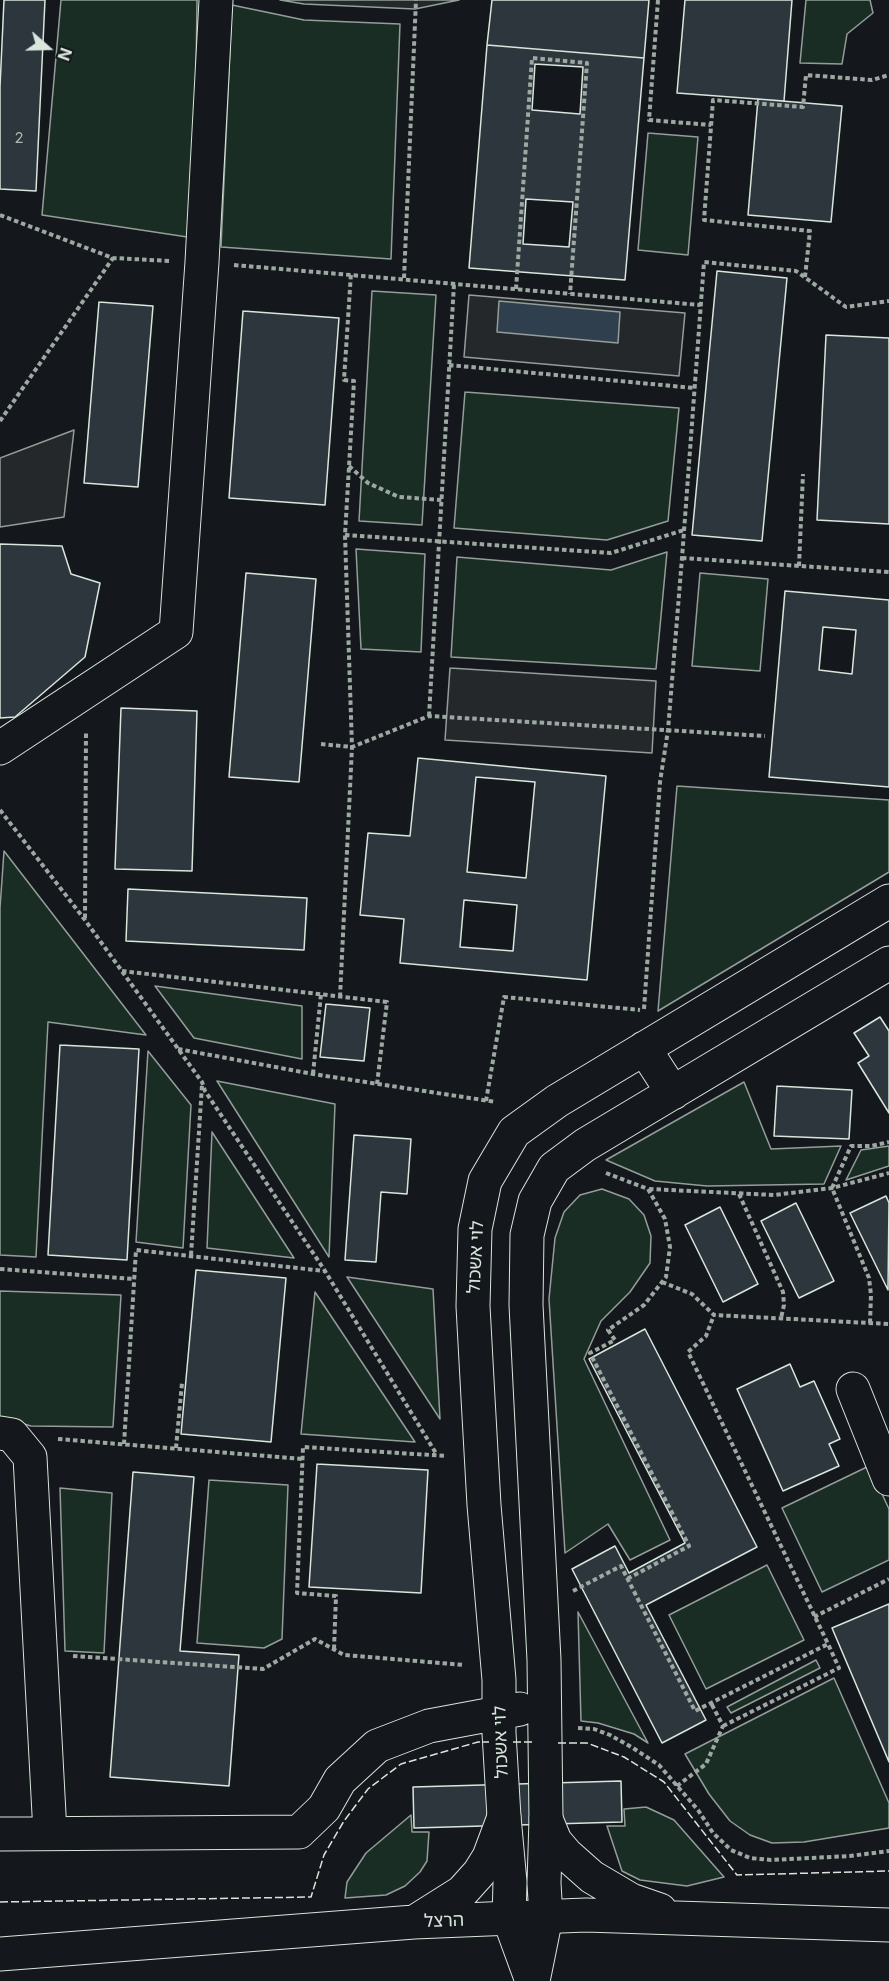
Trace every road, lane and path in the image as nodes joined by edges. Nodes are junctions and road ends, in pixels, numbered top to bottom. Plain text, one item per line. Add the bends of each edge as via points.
1 (216, 0) edge
2 (416, 0) edge
3 (658, 0) edge
4 (889, 75) edge
5 (711, 125) junction
6 (0, 215) edge
7 (113, 258) junction
8 (202, 262) junction
9 (351, 273) junction
10 (805, 277) junction
11 (404, 278) junction
12 (454, 284) junction
13 (516, 290) junction
14 (570, 294) junction
15 (889, 301) edge
16 (700, 305) junction
17 (449, 365) junction
18 (694, 388) junction
19 (0, 421) edge
20 (349, 465) junction
21 (803, 474) dead end
22 (442, 500) junction
23 (684, 530) junction
24 (345, 536) junction
25 (439, 542) junction
26 (682, 558) junction
27 (799, 566) junction
28 (889, 572) edge
29 (87, 691) junction
30 (429, 716) junction
31 (668, 730) junction
32 (765, 736) dead end
33 (321, 744) dead end
34 (352, 747) junction
35 (0, 748) edge
36 (0, 810) edge
37 (889, 901) edge
38 (85, 920) junction
39 (889, 963) edge
40 (122, 971) junction
41 (321, 994) junction
42 (340, 997) junction
43 (178, 1048) junction
44 (644, 1048) junction
45 (313, 1074) junction
46 (202, 1082) junction
47 (377, 1084) junction
48 (673, 1093) junction
49 (486, 1101) junction
50 (545, 1110) junction
51 (889, 1142) edge
52 (569, 1156) junction
53 (889, 1173) edge
54 (832, 1188) junction
55 (648, 1189) junction
56 (739, 1194) junction
57 (191, 1255) junction
58 (0, 1269) edge
59 (325, 1271) junction
60 (134, 1279) junction
61 (662, 1282) junction
62 (714, 1315) junction
63 (781, 1318) junction
64 (870, 1323) junction
65 (889, 1323) edge
66 (182, 1383) dead end
67 (853, 1389) dead end
68 (6, 1434) edge
69 (882, 1440) edge
70 (124, 1444) junction
71 (176, 1448) junction
72 (437, 1455) junction
73 (482, 1458) junction
74 (303, 1459) junction
75 (889, 1479) edge
76 (627, 1579) junction
77 (889, 1579) edge
78 (542, 1607) junction
79 (814, 1617) junction
80 (828, 1644) junction
81 (544, 1648) junction
82 (334, 1649) junction
83 (40, 1654) junction
84 (498, 1660) junction
85 (711, 1703) junction
86 (501, 1712) junction
87 (544, 1715) junction
88 (723, 1726) junction
89 (677, 1786) junction
90 (503, 1805) junction
91 (546, 1808) junction
92 (50, 1833) junction
93 (0, 1834) edge
94 (889, 1851) edge
95 (546, 1917) junction
96 (678, 1917) junction
97 (509, 1918) junction
98 (414, 1922) junction
99 (889, 1925) edge
100 (0, 1954) edge
101 (533, 1981) edge

1 - 8 street
2 - 11 path
3 - 5 path via 649,120
4 - 5 path via 872,80 806,75 802,107 713,100
5 - 10 path via 704,220 810,231
6 - 7 path
7 - 8 path
7 - 19 path
8 - 9 path
8 - 29 street via 176,632
9 - 11 path
9 - 20 path via 344,380 354,381
10 - 15 path via 846,307
10 - 16 path via 796,271 704,262
11 - 12 path
12 - 13 path
12 - 17 path
13 - 14 path
13 - 14 path via 532,58 587,63
14 - 16 path
16 - 18 path
17 - 18 path
17 - 22 path
18 - 23 path
20 - 22 path via 368,483 399,497
20 - 24 path
21 - 27 path
22 - 25 path
23 - 25 path via 611,553
23 - 26 path
24 - 25 path
24 - 34 path
25 - 30 path
26 - 27 path
26 - 31 path
27 - 28 path
29 - 35 street
29 - 38 path
30 - 31 path
30 - 34 path
31 - 32 path
31 - 49 path via 660,782 644,1011 504,997
33 - 34 path
34 - 42 path
36 - 38 path
37 - 44 street, לוי אשכול
38 - 40 path
39 - 48 street
40 - 41 path
40 - 43 path
41 - 42 path
41 - 45 path
42 - 47 path via 387,1002
43 - 45 path
43 - 46 path
44 - 48 street
44 - 50 street, לוי אשכול
45 - 47 path
46 - 57 path
46 - 59 path
47 - 49 path
48 - 52 street
49 - 50 path
50 - 73 street, לוי אשכול via 514,1132 485,1181 475,1229 473,1306
51 - 54 path via 851,1146
52 - 55 path
52 - 78 street via 554,1168 535,1201 527,1235 526,1305
53 - 54 path
54 - 56 path via 774,1195
54 - 64 path via 869,1278
55 - 56 path
55 - 61 path via 665,1219 670,1247
56 - 63 path via 783,1292
57 - 59 path
57 - 60 path via 136,1250
58 - 60 path
59 - 72 path
60 - 70 path
61 - 62 path via 692,1294
61 - 76 path via 644,1305 608,1330 615,1340 590,1353 689,1546
62 - 63 path
62 - 79 path via 706,1336 688,1352
63 - 64 path
64 - 65 path
66 - 71 path
67 - 69 street
68 - 70 path
68 - 83 street via 30,1457
69 - 75 street
70 - 71 path
71 - 74 path
72 - 73 path
72 - 74 path via 303,1447
73 - 84 street, לוי אשכול
74 - 82 path via 297,1593 336,1596
76 - 78 path via 621,1566
76 - 85 path via 695,1711
77 - 79 path
78 - 81 street
79 - 80 path
80 - 85 path
80 - 88 path via 839,1668
81 - 84 street
81 - 87 street
82 - 83 path via 315,1639 263,1669
82 - 84 path via 344,1655
83 - 92 street
84 - 86 street, לוי אשכול
85 - 88 path
86 - 87 street
86 - 90 street, לוי אשכול
86 - 92 street via 429,1726 377,1746 339,1780 324,1808 299,1832
87 - 89 path via 609,1735 659,1766
87 - 91 street
88 - 89 path via 706,1764
89 - 94 path via 713,1833 731,1850 750,1858 783,1860
90 - 97 street, לוי אשכול
90 - 98 street via 489,1857 479,1873 462,1892
91 - 95 street
91 - 96 street via 555,1841 592,1877 631,1900
92 - 93 street
95 - 96 street, הרצל
95 - 97 street, הרצל
95 - 101 street
96 - 99 street, הרצל
97 - 98 street, הרצל
97 - 101 street
98 - 100 street, הרצל

